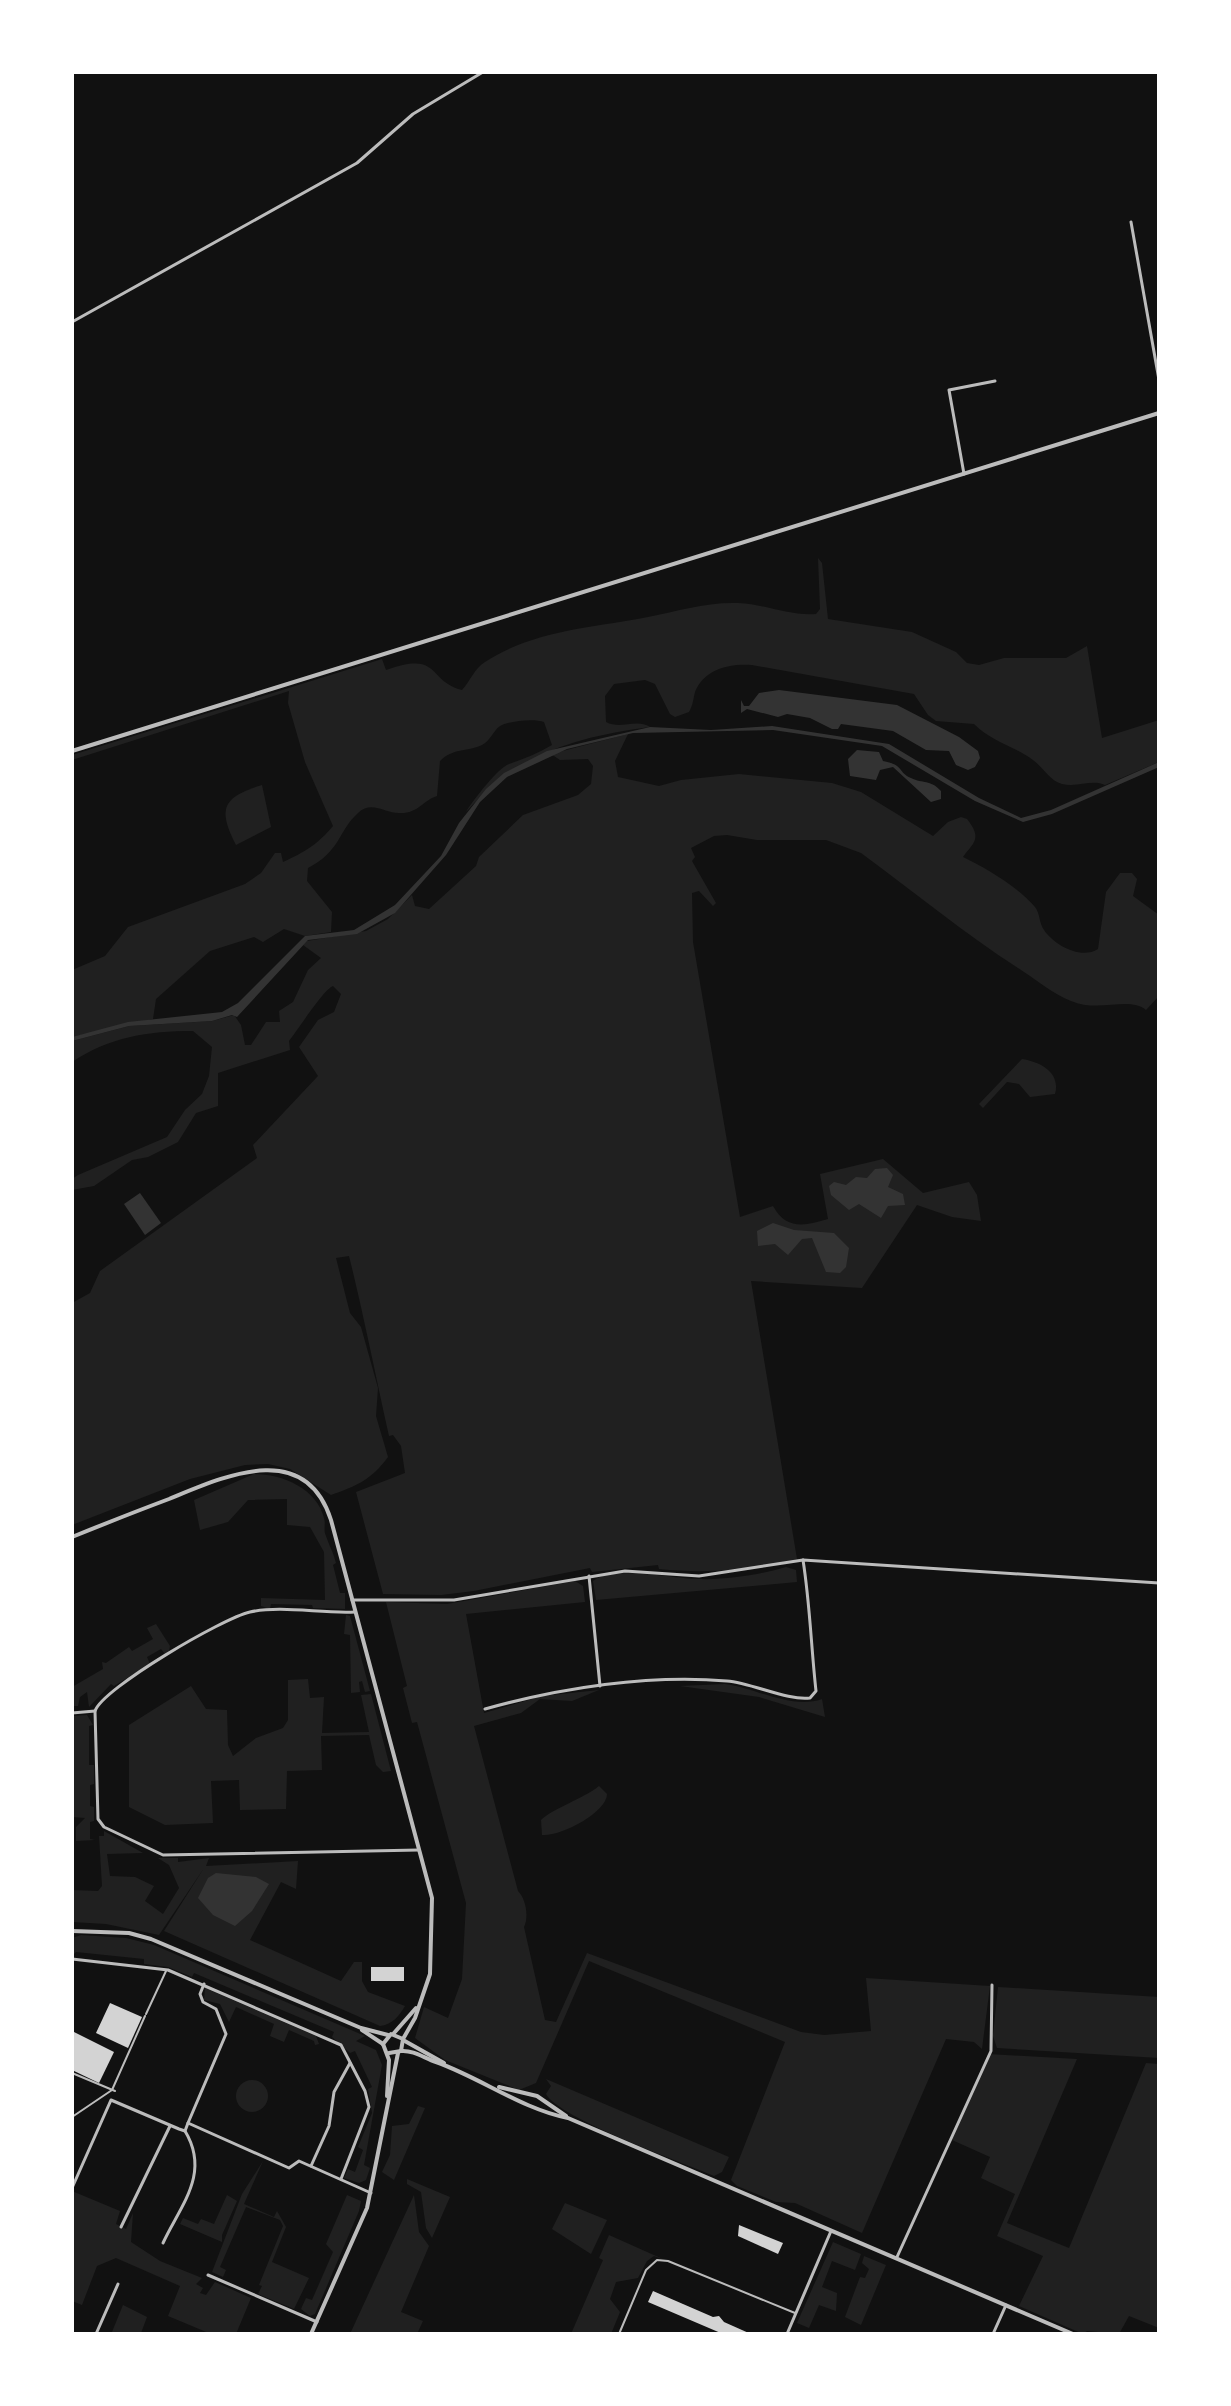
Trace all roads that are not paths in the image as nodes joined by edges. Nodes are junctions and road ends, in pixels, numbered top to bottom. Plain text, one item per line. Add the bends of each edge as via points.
1 (483, 72) edge
2 (1131, 222) dead end
3 (72, 322) edge
4 (1159, 380) edge
5 (995, 381) dead end
6 (1159, 413) edge
7 (964, 474) junction
8 (72, 751) edge
9 (72, 1537) edge
10 (803, 1560) junction
11 (589, 1576) junction
12 (1159, 1583) edge
13 (352, 1600) junction
14 (355, 1612) junction
15 (600, 1686) junction
16 (485, 1709) dead end
17 (95, 1711) junction
18 (72, 1713) edge
19 (419, 1850) junction
20 (72, 1931) edge
21 (72, 1959) edge
22 (166, 1970) junction
23 (204, 1984) junction
24 (992, 1985) dead end
25 (420, 2002) junction
26 (361, 2028) junction
27 (391, 2034) junction
28 (403, 2040) junction
29 (383, 2044) junction
30 (387, 2052) junction
31 (399, 2052) junction
32 (351, 2063) junction
33 (446, 2065) junction
34 (72, 2073) edge
35 (497, 2087) junction
36 (113, 2090) junction
37 (532, 2096) junction
38 (387, 2099) junction
39 (541, 2100) junction
40 (528, 2105) junction
41 (536, 2109) junction
42 (72, 2117) edge
43 (568, 2118) junction
44 (188, 2123) junction
45 (170, 2126) junction
46 (185, 2131) junction
47 (311, 2166) junction
48 (341, 2179) junction
49 (72, 2188) edge
50 (371, 2193) junction
51 (121, 2227) dead end
52 (831, 2231) junction
53 (163, 2243) dead end
54 (897, 2259) junction
55 (208, 2275) dead end
56 (118, 2284) dead end
57 (1006, 2305) junction
58 (796, 2313) junction
59 (317, 2322) junction
60 (96, 2334) edge
61 (311, 2334) edge
62 (619, 2334) edge
63 (787, 2334) edge
64 (993, 2334) edge
65 (1073, 2334) edge

1 - 3 street via 413,114 338,175
2 - 4 street
5 - 7 street via 949,390
6 - 7 street
7 - 8 street
9 - 13 street via 238,1472 275,1470 296,1478 322,1500
10 - 11 street via 699,1576 643,1571
10 - 12 street
10 - 15 street via 816,1691 810,1698 724,1680
11 - 13 street via 454,1600
11 - 15 street
13 - 14 street
14 - 17 street via 249,1612 140,1672
14 - 19 street
15 - 16 street via 554,1691
17 - 18 street
17 - 19 street via 98,1819 104,1827 163,1855
19 - 25 street via 433,1917 430,1974
20 - 26 street via 151,1939
21 - 22 street
22 - 23 street
22 - 36 street
23 - 32 street via 332,2038
23 - 44 street via 203,2002 216,2009 226,2034
24 - 54 street via 991,2051
25 - 27 street
25 - 28 street
26 - 27 street
26 - 29 street
27 - 28 street
27 - 29 street
28 - 31 street
28 - 33 street
29 - 30 street
30 - 31 street
30 - 38 street
31 - 33 street
31 - 38 street
32 - 47 street via 334,2092 329,2126
32 - 48 street via 369,2107
33 - 35 street
34 - 36 street
35 - 37 street
35 - 40 street
36 - 42 street
37 - 39 street
37 - 40 street
38 - 50 street
39 - 41 street
39 - 43 street
40 - 41 street
41 - 43 street
43 - 52 street
44 - 46 street
44 - 47 street via 289,2168 299,2161
45 - 46 street
45 - 49 street via 111,2100
45 - 51 street
46 - 53 street via 195,2159 195,2181
47 - 48 street
48 - 50 street
50 - 59 street
52 - 54 street
52 - 58 street
54 - 57 street
55 - 59 street
56 - 60 street
57 - 64 street
57 - 65 street
58 - 62 street via 657,2260 646,2270
58 - 63 street
59 - 61 street

